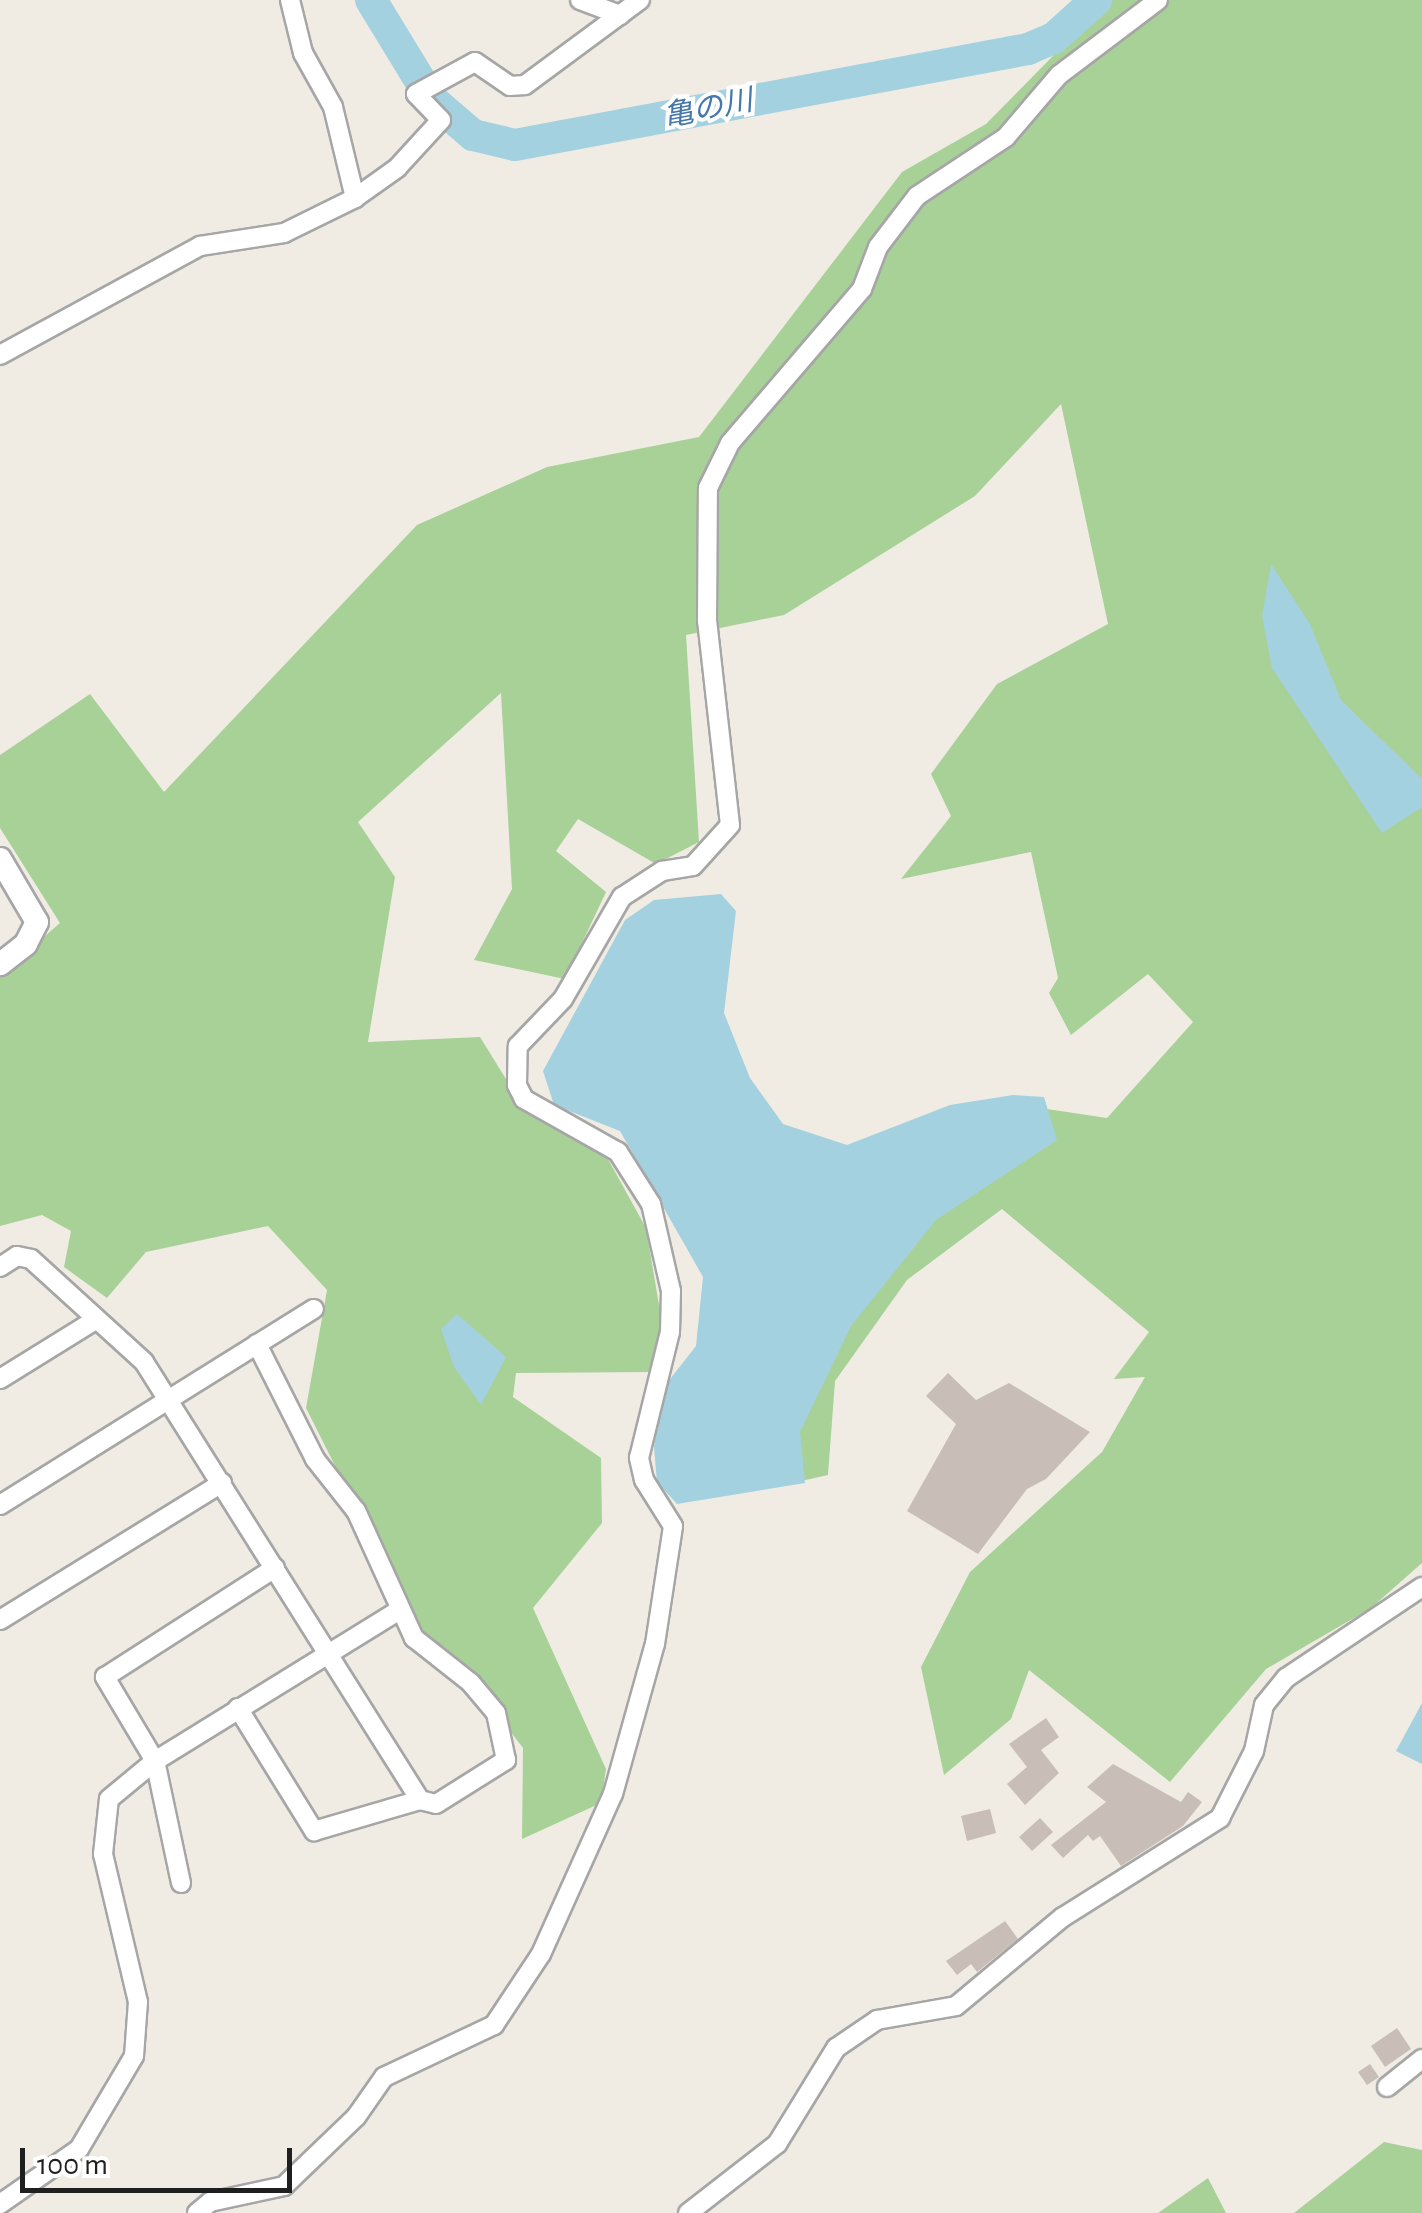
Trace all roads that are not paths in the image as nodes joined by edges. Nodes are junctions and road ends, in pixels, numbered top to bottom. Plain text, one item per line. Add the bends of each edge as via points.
1 (290, 0) edge
2 (580, 0) edge
3 (640, 0) edge
4 (1158, 0) edge
5 (620, 15) junction
6 (354, 198) junction
7 (0, 356) edge
8 (0, 859) edge
9 (0, 964) edge
10 (0, 1267) edge
11 (314, 1309) dead end
12 (95, 1320) junction
13 (257, 1344) junction
14 (0, 1379) edge
15 (170, 1399) junction
16 (222, 1483) junction
17 (0, 1505) edge
18 (275, 1568) junction
19 (1422, 1587) edge
20 (398, 1610) junction
21 (0, 1620) edge
22 (328, 1653) junction
23 (238, 1708) junction
24 (155, 1762) junction
25 (420, 1800) junction
26 (182, 1883) dead end
27 (1422, 2058) edge
28 (1387, 2087) dead end
29 (0, 2204) edge
30 (197, 2213) edge
31 (688, 2213) edge

1 - 6 street via 302,52 333,107
2 - 5 street
3 - 5 street
4 - 30 street via 1059,76 1006,137 917,196 878,247 862,289 730,443 708,488 707,621 730,824 693,866 662,872 622,898 563,999 518,1046 524,1099 618,1152 651,1204 671,1290 670,1332 639,1458 644,1480 673,1526 655,1644 614,1794 541,1954 494,2025 384,2076 356,2117 284,2186 210,2202
5 - 6 street via 525,85 510,86 475,62 416,94 441,120 397,168
6 - 7 street via 284,233 200,246
8 - 9 street via 37,922 26,944
10 - 12 street via 17,1256 30,1259
11 - 13 street
12 - 14 street
12 - 15 street via 114,1330
13 - 15 street
13 - 20 street via 315,1458 356,1511
15 - 16 street
15 - 17 street
16 - 18 street
16 - 21 street
18 - 22 street
18 - 24 street via 106,1676
19 - 31 street via 1286,1678 1264,1706 1248,1766 1220,1818 1064,1917 956,2006 876,2020 836,2048 778,2144
20 - 22 street
20 - 25 street via 414,1638 471,1683 496,1714 507,1743 506,1760 436,1804
22 - 23 street
22 - 25 street
23 - 24 street
23 - 25 street via 314,1832
24 - 26 street
24 - 29 street via 108,1799 102,1828 138,2002 134,2056 78,2150
27 - 28 street

